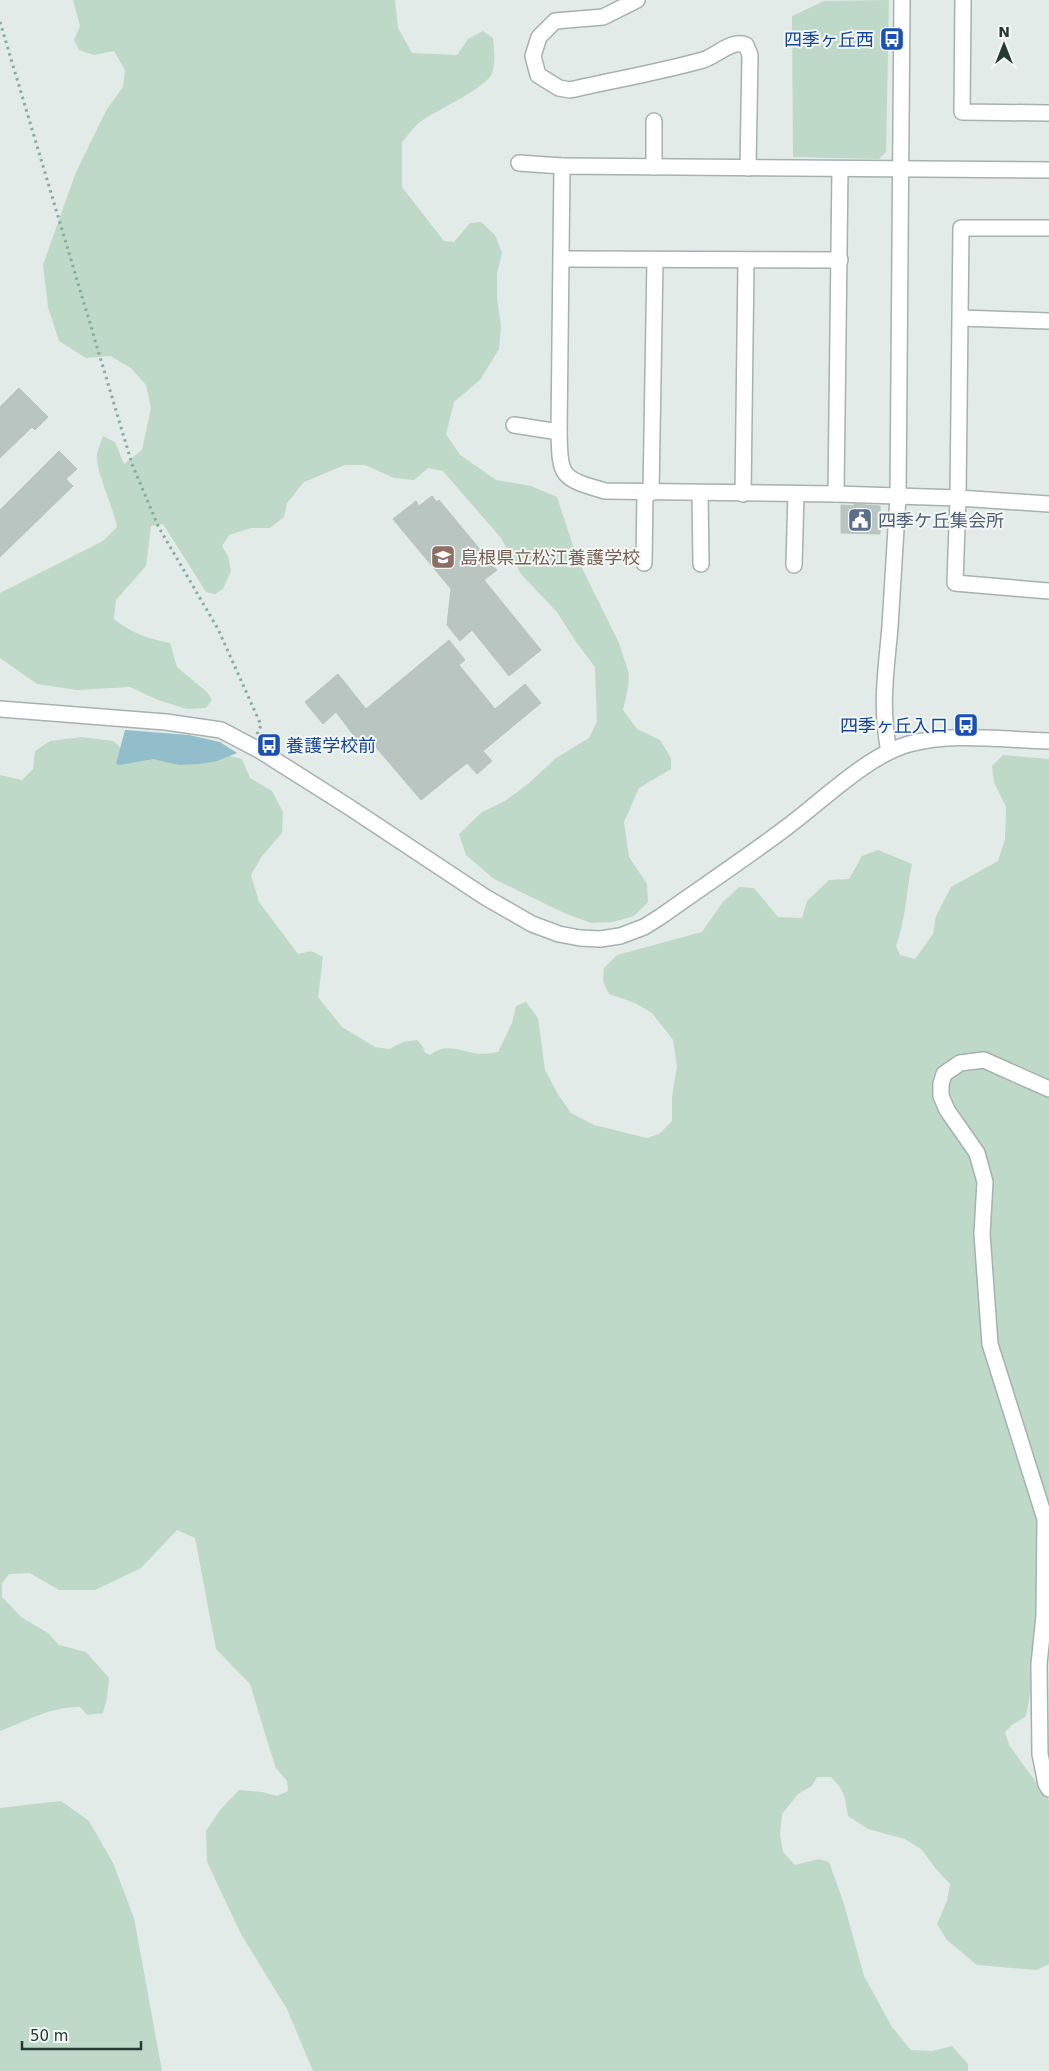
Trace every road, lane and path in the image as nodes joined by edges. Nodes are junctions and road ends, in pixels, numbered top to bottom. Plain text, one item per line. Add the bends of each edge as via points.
1 (638, 0) edge
2 (902, 0) edge
3 (963, 0) edge
4 (0, 22) edge
5 (1049, 113) edge
6 (654, 121) dead end
7 (519, 163) dead end
8 (562, 166) junction
9 (654, 167) junction
10 (748, 168) junction
11 (840, 169) junction
12 (900, 169) junction
13 (1049, 170) edge
14 (1049, 228) edge
15 (562, 259) junction
16 (655, 260) junction
17 (840, 260) junction
18 (746, 261) junction
19 (960, 318) junction
20 (1049, 321) edge
21 (514, 425) dead end
22 (559, 432) junction
23 (648, 493) junction
24 (700, 493) junction
25 (743, 494) junction
26 (796, 494) junction
27 (836, 494) junction
28 (898, 497) junction
29 (958, 498) junction
30 (1049, 504) edge
31 (644, 563) dead end
32 (702, 564) dead end
33 (794, 565) dead end
34 (1049, 591) edge
35 (0, 709) edge
36 (1049, 741) edge
37 (251, 746) junction
38 (889, 752) junction
39 (1049, 1089) edge
40 (1049, 1789) edge

1 - 10 street via 603,17 556,22 539,37 533,56 538,75 559,88 570,90 705,59 734,44 746,45 750,55
2 - 12 street
3 - 5 street via 962,112
4 - 37 path via 132,464 158,526 218,629 261,725
6 - 9 street
7 - 8 street
8 - 9 street
8 - 15 street
9 - 10 street
10 - 11 street
11 - 12 street
11 - 17 street
12 - 13 street
12 - 28 street
14 - 19 street via 961,228
15 - 16 street
15 - 22 street
16 - 18 street
16 - 23 street
17 - 18 street
17 - 27 street
18 - 25 street
19 - 20 street
19 - 29 street
21 - 22 street
22 - 23 street via 560,462 566,476 605,491
23 - 24 street
23 - 31 street
24 - 25 street
24 - 32 street
25 - 26 street
26 - 27 street
26 - 33 street
27 - 28 street
28 - 29 street
28 - 38 street via 883,691
29 - 30 street
29 - 34 street via 955,583
35 - 37 street via 166,722 221,730
36 - 38 street via 942,738
37 - 38 street via 485,898 532,924 559,934 600,939 628,933 660,917
39 - 40 street via 984,1060 960,1063 944,1074 941,1084 941,1096 947,1110 977,1154 986,1182 982,1234 990,1344 1045,1519 1044,1616 1039,1664 1040,1754

